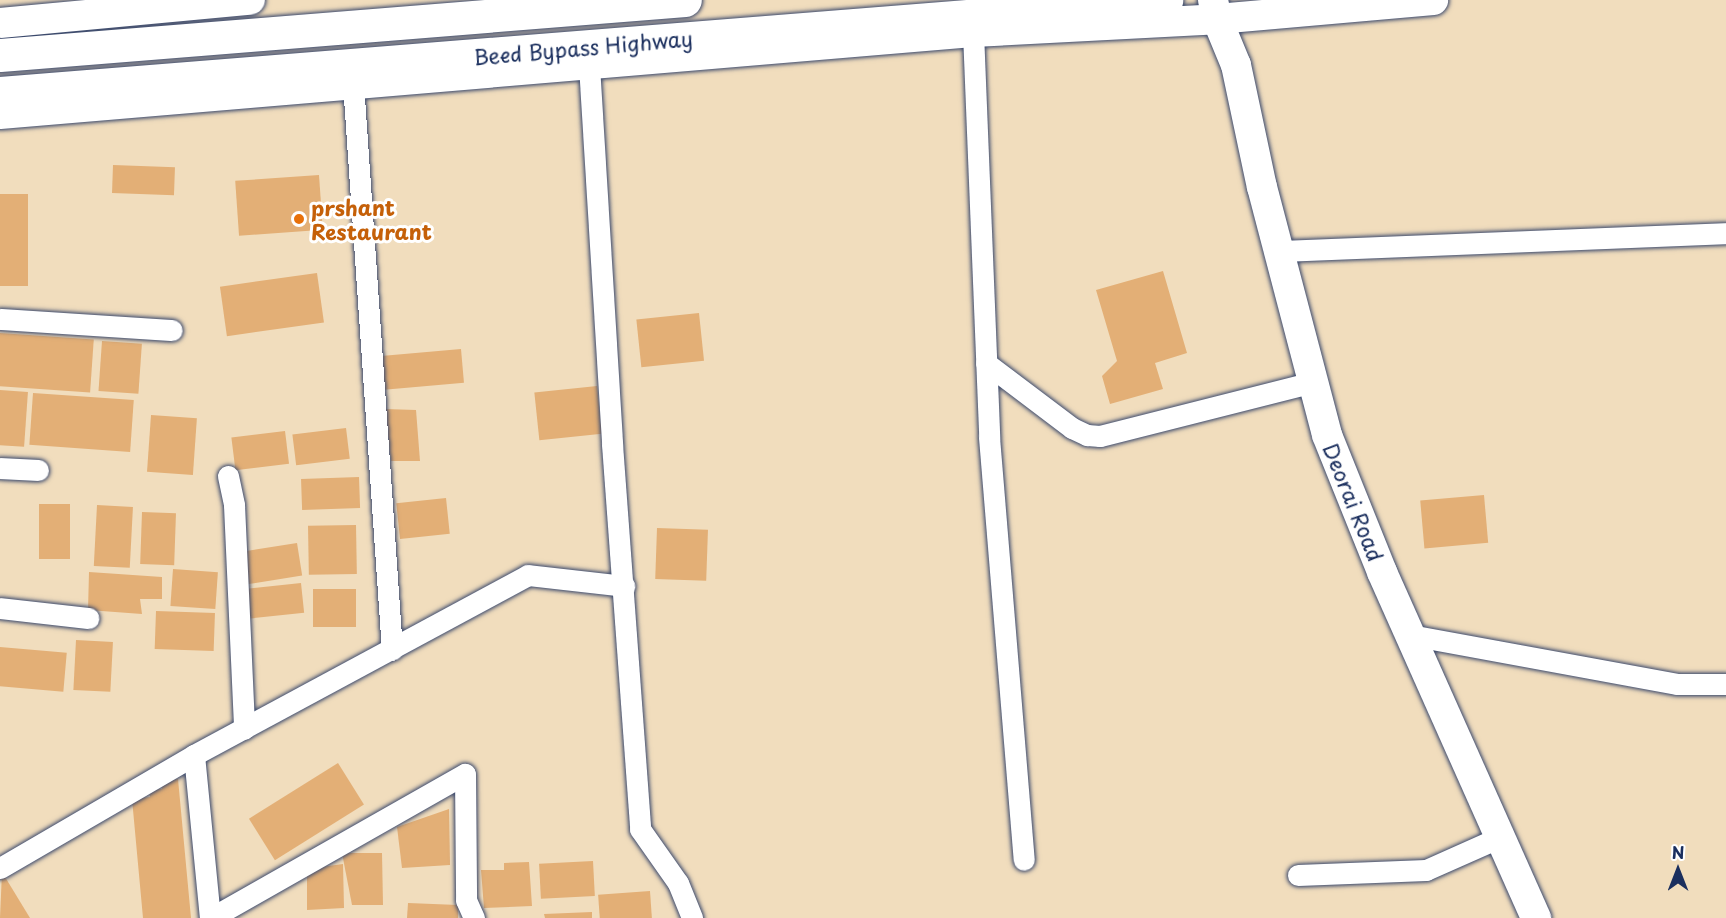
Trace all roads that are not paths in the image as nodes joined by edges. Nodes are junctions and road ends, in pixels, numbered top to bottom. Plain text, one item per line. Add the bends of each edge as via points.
1 (250, 0) edge
2 (685, 0) edge
3 (1166, 0) edge
4 (1433, 0) edge
5 (1247, 8) edge
6 (1215, 9) edge
7 (0, 23) edge
8 (973, 32) junction
9 (0, 55) edge
10 (589, 65) junction
11 (1236, 65) junction
12 (353, 83) junction
13 (0, 93) edge
14 (0, 114) edge
15 (1726, 233) edge
16 (1279, 251) junction
17 (0, 319) edge
18 (172, 330) dead end
19 (986, 363) junction
20 (1313, 382) junction
21 (0, 468) edge
22 (38, 470) dead end
23 (228, 476) dead end
24 (624, 586) junction
25 (0, 608) edge
26 (88, 618) dead end
27 (1410, 635) junction
28 (392, 651) junction
29 (1726, 684) edge
30 (244, 729) junction
31 (194, 755) junction
32 (1500, 837) junction
33 (1024, 860) dead end
34 (0, 868) edge
35 (1298, 875) dead end
36 (210, 918) edge
37 (474, 918) edge
38 (692, 918) edge
39 (1536, 918) edge

1 - 7 street
2 - 9 highway, Beed Bypass Highway
3 - 13 highway, Beed Bypass Highway
4 - 5 street
5 - 6 street
5 - 11 street
6 - 8 street
6 - 11 street, Deorai Road
8 - 10 street
8 - 19 street
10 - 12 street
10 - 24 street
11 - 16 street, Deorai Road
12 - 14 street
12 - 28 street
15 - 16 street
16 - 20 street, Deorai Road
17 - 18 street
19 - 20 street via 1072,428 1100,436
19 - 33 street
20 - 27 street, Deorai Road via 1326,435
21 - 22 street
23 - 30 street via 234,505
24 - 28 street via 528,575
24 - 38 street via 640,829 678,883
25 - 26 street
27 - 29 street via 1677,684
27 - 32 street, Deorai Road
28 - 30 street
30 - 31 street
31 - 34 street
31 - 36 street
32 - 35 street via 1426,870
32 - 39 street, Deorai Road
36 - 37 street via 465,774 466,900

